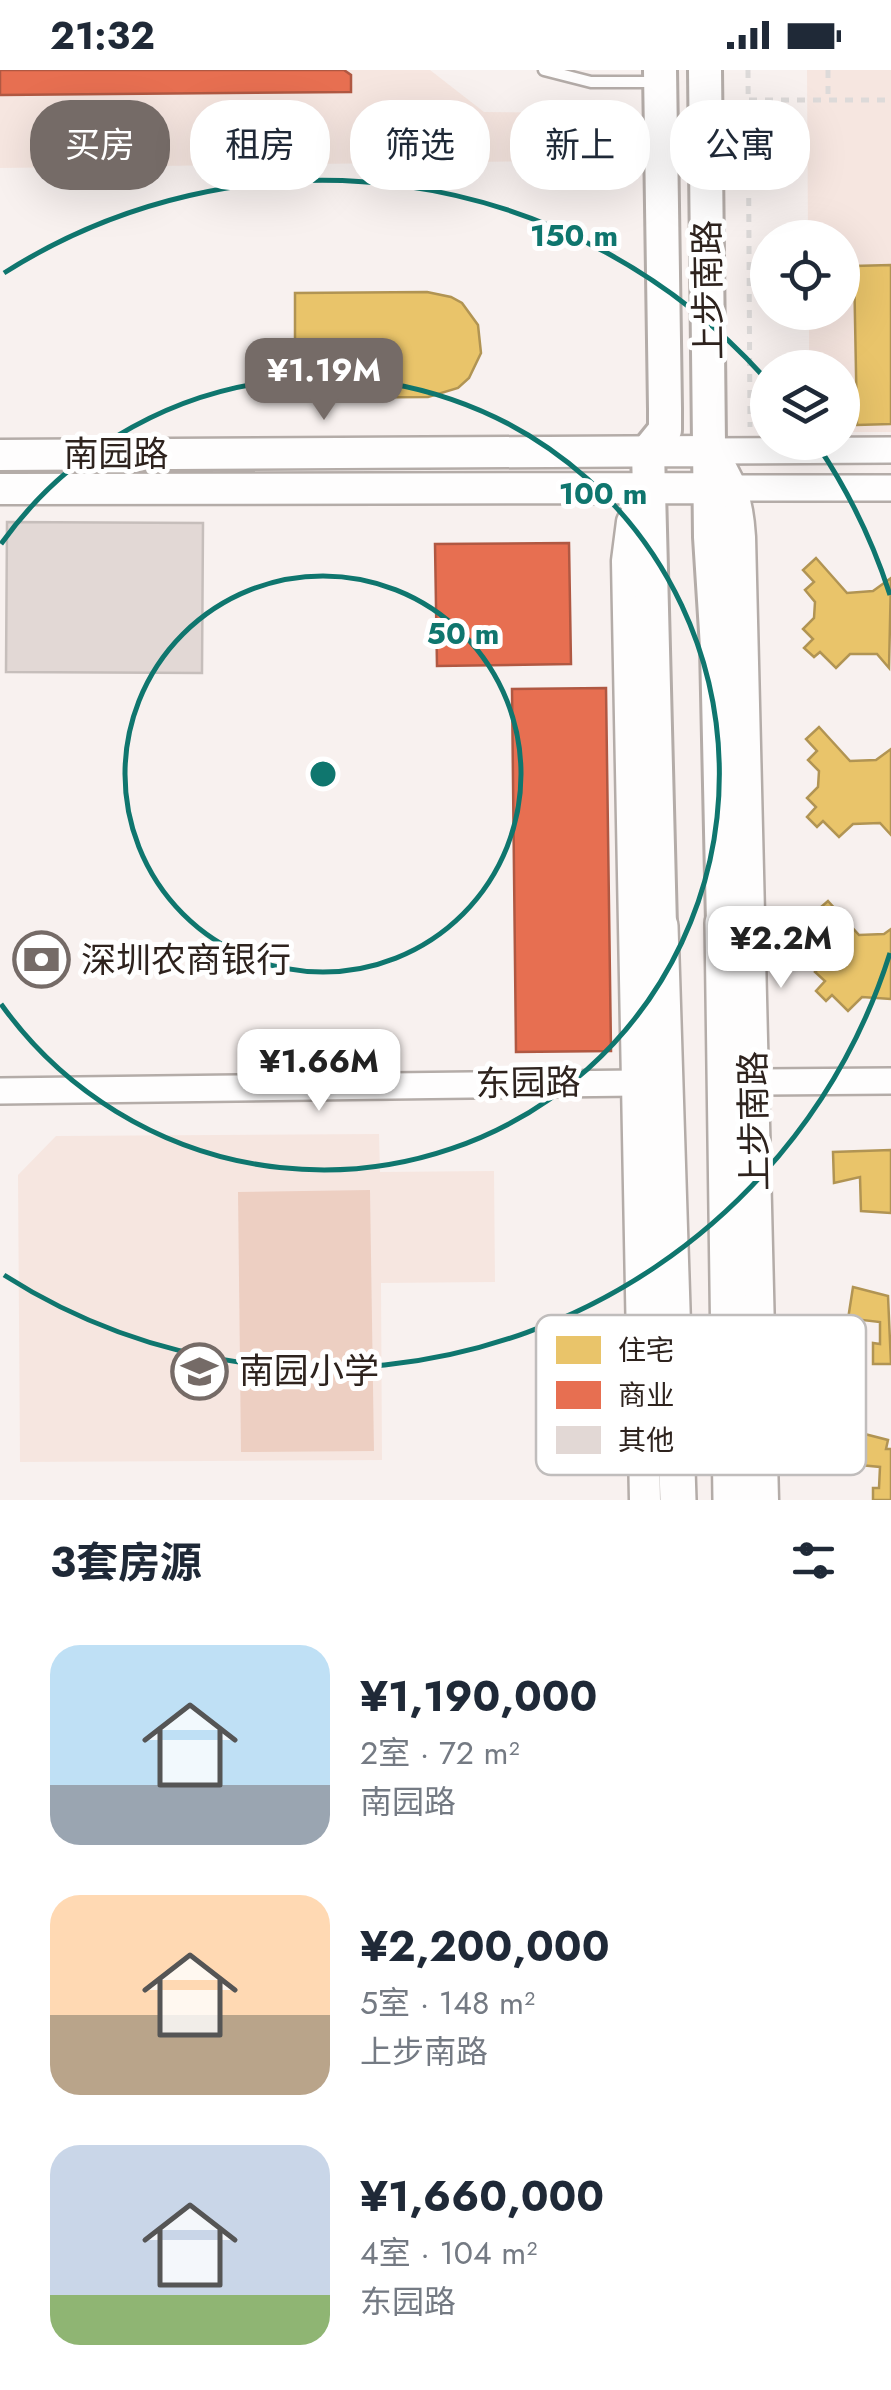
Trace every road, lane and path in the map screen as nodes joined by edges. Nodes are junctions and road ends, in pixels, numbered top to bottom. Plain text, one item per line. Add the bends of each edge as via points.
1 (544, 70) edge
2 (705, 70) edge
3 (748, 70) edge
4 (828, 70) edge
5 (660, 76) edge
6 (748, 100) edge
7 (810, 100) edge
8 (828, 100) junction
9 (891, 100) edge
10 (749, 190) edge
11 (860, 450) edge
12 (891, 450) edge
13 (648, 451) junction
14 (710, 451) junction
15 (750, 451) joint
16 (0, 454) edge
17 (722, 488) junction
18 (891, 488) edge
19 (649, 489) junction
20 (0, 490) edge
21 (723, 923) joint
22 (660, 926) joint
23 (891, 1081) edge
24 (637, 1082) junction
25 (753, 1082) junction
26 (0, 1091) edge
27 (641, 1315) edge
28 (672, 1315) edge
29 (729, 1315) edge
30 (759, 1315) edge
31 (645, 1475) edge
32 (677, 1475) edge
33 (732, 1475) edge
34 (762, 1475) edge
35 (645, 1500) edge
36 (678, 1500) edge
37 (732, 1500) edge
38 (763, 1500) edge

1 - 5 lane via 591,82
2 - 14 main road, 上步南路
3 - 6 path
4 - 8 path
5 - 13 main road, 上步南路 via 666,408 665,430
7 - 8 path
8 - 9 path
10 - 15 path
11 - 12 street, 南园路
13 - 14 main road, 南园路
13 - 16 main road, 南园路
13 - 19 main road, 上步南路
14 - 15 street, 南园路
14 - 17 main road, 上步南路
17 - 18 street, 南园路
17 - 19 main road, 南园路
17 - 21 main road, 上步南路
17 - 25 main road, 上步南路 via 740,538
19 - 20 main road, 南园路
19 - 22 main road, 上步南路
19 - 24 main road, 上步南路 via 632,522 627,561
21 - 29 highway
22 - 28 highway
23 - 25 street
24 - 26 street, 东园路
24 - 27 main road, 上步南路
25 - 30 main road, 上步南路
31 - 35 main road, 上步南路
32 - 36 highway
33 - 37 highway
34 - 38 main road, 上步南路

